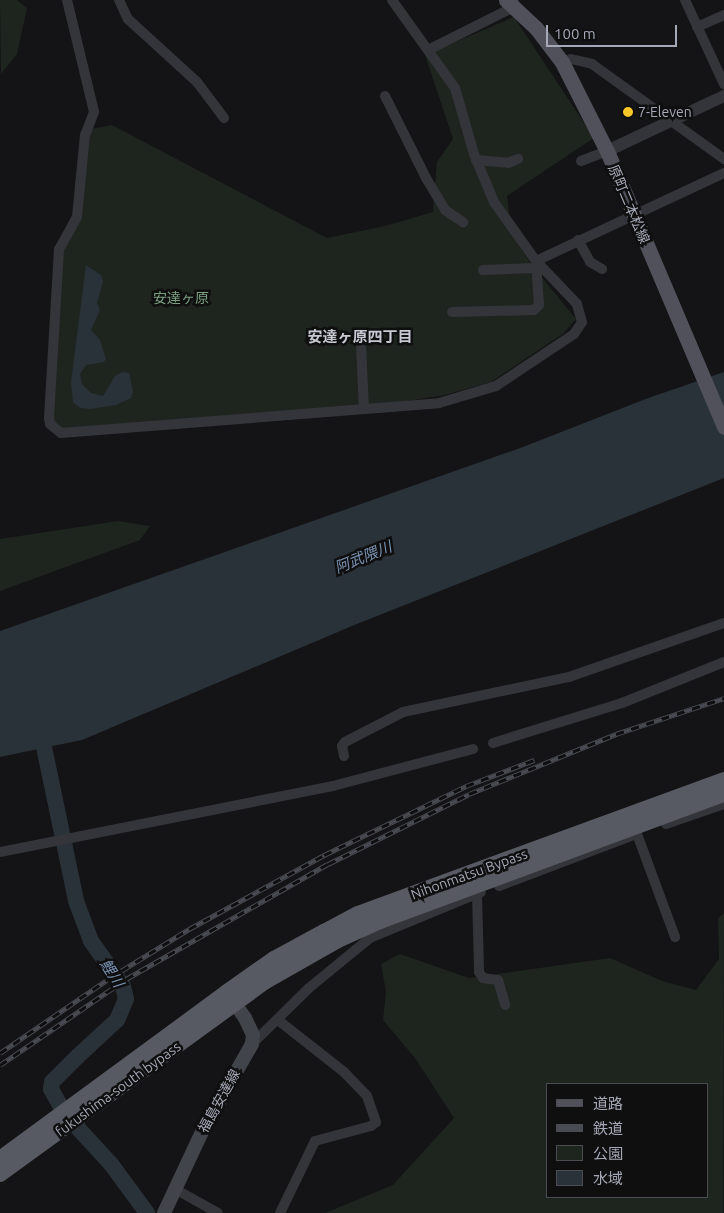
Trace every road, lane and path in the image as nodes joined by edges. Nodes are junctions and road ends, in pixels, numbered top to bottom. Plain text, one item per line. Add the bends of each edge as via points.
1 (67, 0) edge
2 (119, 0) edge
3 (392, 0) edge
4 (685, 0) edge
5 (511, 2) edge
6 (724, 14) edge
7 (697, 27) junction
8 (430, 49) junction
9 (562, 62) junction
10 (724, 84) edge
11 (385, 96) dead end
12 (724, 96) edge
13 (224, 118) dead end
14 (672, 122) junction
15 (607, 151) junction
16 (518, 159) dead end
17 (724, 159) edge
18 (476, 160) junction
19 (581, 161) dead end
20 (724, 173) edge
21 (634, 215) junction
22 (463, 222) dead end
23 (578, 240) junction
24 (536, 265) junction
25 (602, 269) dead end
26 (484, 270) dead end
27 (452, 312) dead end
28 (361, 344) dead end
29 (364, 409) junction
30 (724, 427) edge
31 (724, 623) edge
32 (724, 662) edge
33 (492, 743) dead end
34 (473, 749) dead end
35 (344, 756) dead end
36 (724, 780) edge
37 (724, 794) edge
38 (724, 804) edge
39 (637, 834) junction
40 (0, 852) edge
41 (477, 894) junction
42 (675, 938) dead end
43 (231, 998) junction
44 (505, 1005) dead end
45 (278, 1020) junction
46 (252, 1044) junction
47 (83, 1107) junction
48 (0, 1159) edge
49 (0, 1174) edge
50 (175, 1189) junction
51 (166, 1209) edge
52 (218, 1213) edge
53 (280, 1213) edge

1 - 29 street via 94,112 85,135 77,217 59,249 50,424 62,433
2 - 13 street via 128,19 197,82
3 - 8 street
4 - 7 street
5 - 8 street
5 - 9 main road, 原町二本松線 via 545,38
6 - 7 street
7 - 10 street
8 - 18 street via 456,88
9 - 14 street via 571,59 592,64
9 - 15 main road, 原町二本松線
11 - 22 street via 426,178 446,210
12 - 14 street
14 - 15 street
14 - 17 street
15 - 19 street
15 - 21 main road, 原町二本松線
16 - 18 street via 508,163
18 - 24 street via 494,202
20 - 21 street
21 - 23 street
21 - 30 main road, 原町二本松線
23 - 24 street
23 - 25 street via 590,262
24 - 26 street
24 - 27 street via 539,305 534,310
24 - 29 street via 581,309 582,322 574,334 496,386 439,403
28 - 29 street
31 - 35 street via 569,677 403,712 345,742 342,746
32 - 33 street via 622,703
34 - 40 street via 333,786
36 - 43 highway, Nihonmatsu Bypass via 358,914 274,959
37 - 43 highway, Nihonmatsu Bypass via 380,921
38 - 39 street
39 - 41 street
39 - 42 street
41 - 44 street via 480,972 483,978 498,980
41 - 45 street via 370,938 309,988
43 - 46 main road via 253,1035
43 - 47 highway, fukushima-south bypass
45 - 46 street
45 - 53 street via 350,1078 367,1096 376,1122 315,1141
46 - 50 main road, 福島安達線 via 228,1081
47 - 48 highway, fukushima-south bypass
47 - 49 highway, fukushima-south bypass
50 - 51 main road, 福島安達線
50 - 52 street

